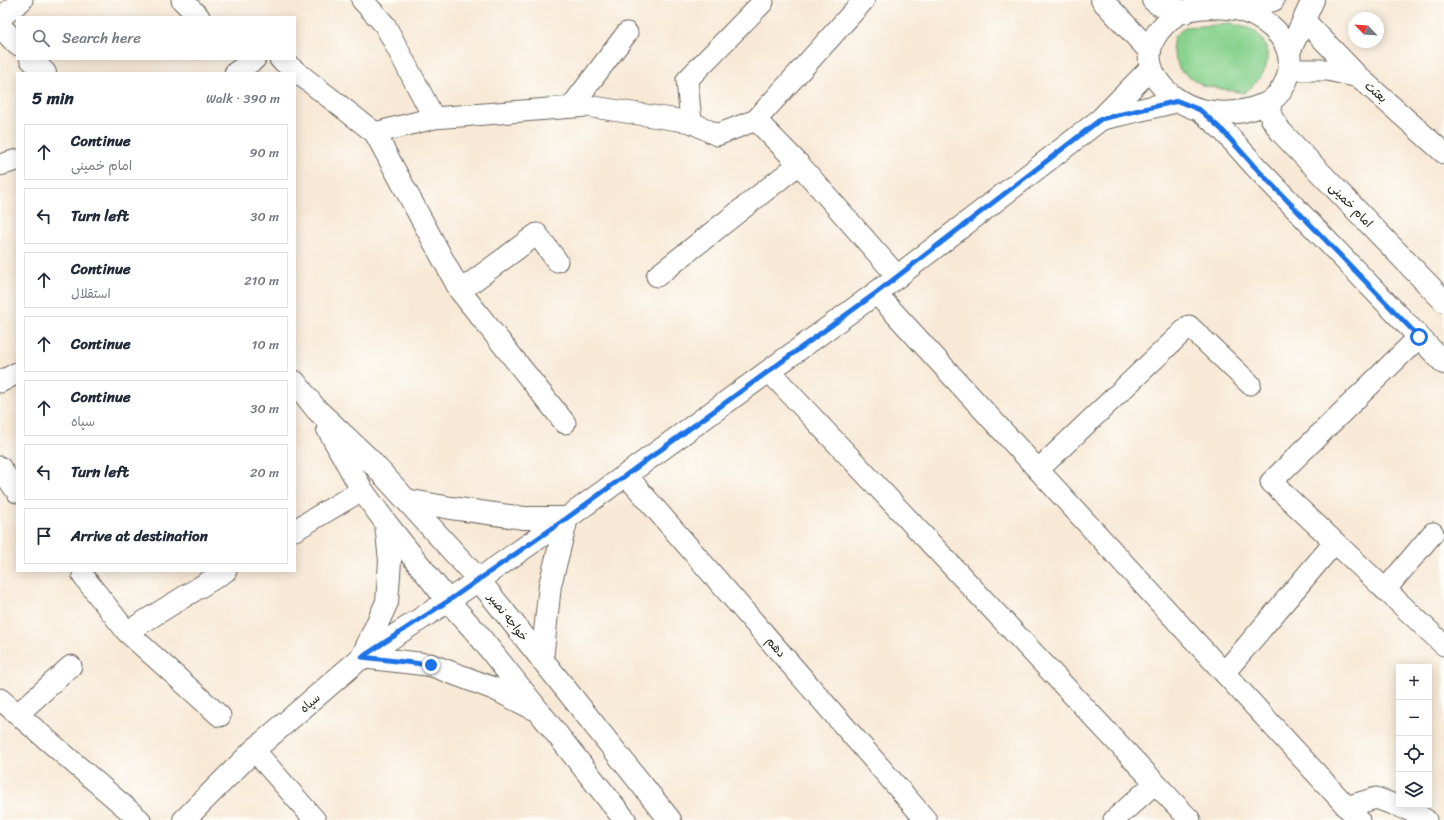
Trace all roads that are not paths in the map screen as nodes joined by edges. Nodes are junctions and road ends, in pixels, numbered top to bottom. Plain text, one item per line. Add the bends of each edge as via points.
1 (22, 0) edge
2 (182, 0) edge
3 (362, 0) edge
4 (864, 0) edge
5 (1102, 0) edge
6 (1153, 0) edge
7 (1273, 0) edge
8 (1314, 0) edge
9 (763, 2) dead end
10 (1240, 10) junction
11 (1185, 12) junction
12 (198, 16) edge
13 (0, 18) edge
14 (1304, 20) junction
15 (0, 26) edge
16 (627, 33) dead end
17 (16, 43) edge
18 (1150, 59) junction
19 (33, 60) edge
20 (281, 60) edge
21 (1290, 61) junction
22 (44, 72) edge
23 (1359, 77) junction
24 (1178, 101) junction
25 (1269, 103) junction
26 (571, 108) junction
27 (1200, 110) junction
28 (434, 118) junction
29 (1101, 119) junction
30 (756, 120) junction
31 (691, 122) junction
32 (375, 132) junction
33 (1444, 154) edge
34 (16, 160) edge
35 (799, 164) junction
36 (0, 165) edge
37 (557, 261) dead end
38 (657, 276) dead end
39 (898, 277) junction
40 (460, 291) junction
41 (876, 293) junction
42 (1444, 301) edge
43 (1419, 337) junction
44 (1444, 363) edge
45 (769, 371) junction
46 (16, 374) edge
47 (0, 382) edge
48 (296, 383) edge
49 (1250, 384) dead end
50 (316, 408) junction
51 (565, 423) dead end
52 (0, 467) edge
53 (1038, 470) junction
54 (626, 475) junction
55 (362, 490) junction
56 (16, 491) edge
57 (406, 500) junction
58 (567, 518) junction
59 (386, 524) junction
60 (296, 529) edge
61 (1433, 533) dead end
62 (1335, 542) junction
63 (224, 572) edge
64 (83, 576) dead end
65 (478, 579) junction
66 (1385, 590) junction
67 (448, 601) junction
68 (127, 632) junction
69 (1444, 645) edge
70 (362, 657) junction
71 (542, 660) junction
72 (71, 666) dead end
73 (1224, 673) junction
74 (0, 699) edge
75 (539, 711) junction
76 (18, 714) junction
77 (220, 716) dead end
78 (254, 750) junction
79 (1155, 783) junction
80 (1352, 813) edge
81 (140, 820) edge
82 (184, 820) edge
83 (315, 820) edge
84 (625, 820) edge
85 (670, 820) edge
86 (926, 820) edge
87 (1114, 820) edge
88 (1190, 820) edge
89 (1426, 820) edge

1 - 13 street
2 - 12 street
3 - 28 street via 385,25
4 - 30 street
5 - 18 street
6 - 11 street
7 - 10 street
8 - 14 street
9 - 31 street via 688,80
10 - 11 street via 1217,7
10 - 21 street via 1262,20 1279,34
11 - 18 street via 1171,18 1157,32
14 - 21 street
14 - 23 street
15 - 17 street
16 - 26 street
18 - 24 street via 1161,86
18 - 29 street, سپاه
19 - 22 street
20 - 32 street
21 - 23 street, بعثت
21 - 25 street via 1284,88
23 - 33 street, بعثت
24 - 27 street
24 - 29 street
25 - 27 street via 1248,111 1224,113
25 - 42 street, امام خمینی via 1271,117 1281,132
26 - 28 street
26 - 31 street via 587,106
27 - 43 street
28 - 32 street
29 - 39 street, سپاه
30 - 31 street via 717,135
30 - 35 street
32 - 40 street
34 - 36 street
35 - 38 street
35 - 39 street
37 - 40 street via 537,234
39 - 41 street, سپاه
40 - 51 street
41 - 45 street, سپاه
41 - 53 street
43 - 44 street
43 - 62 street via 1271,482
45 - 54 street, سپاه
45 - 79 street
46 - 47 street
48 - 50 street, خواجه نصیر
49 - 53 street via 1189,326
50 - 55 street, خواجه نصیر
50 - 57 street, خواجه نصیر via 368,458
52 - 56 street
53 - 73 street
54 - 58 street, سپاه
54 - 86 street, دهم
55 - 59 street, خواجه نصیر
55 - 60 street
57 - 58 street via 524,518
57 - 65 street, خواجه نصیر
58 - 65 street, سپاه
58 - 71 street via 550,585
59 - 67 street, خواجه نصیر
59 - 70 street via 390,561 388,602
61 - 66 street
62 - 66 street
62 - 73 street
63 - 68 street
64 - 68 street
65 - 67 street, سپاه
65 - 71 street, خواجه نصیر
66 - 69 street
67 - 70 street, سپاه
67 - 75 street, خواجه نصیر
68 - 77 street
70 - 75 street via 431,665 495,689
70 - 78 street, سپاه
71 - 85 street, خواجه نصیر
72 - 76 street
73 - 80 street
74 - 76 street
75 - 84 street, خواجه نصیر
76 - 81 street
78 - 82 street, سپاه
78 - 83 street
79 - 87 street
79 - 88 street
80 - 89 street via 1376,798 1411,811

